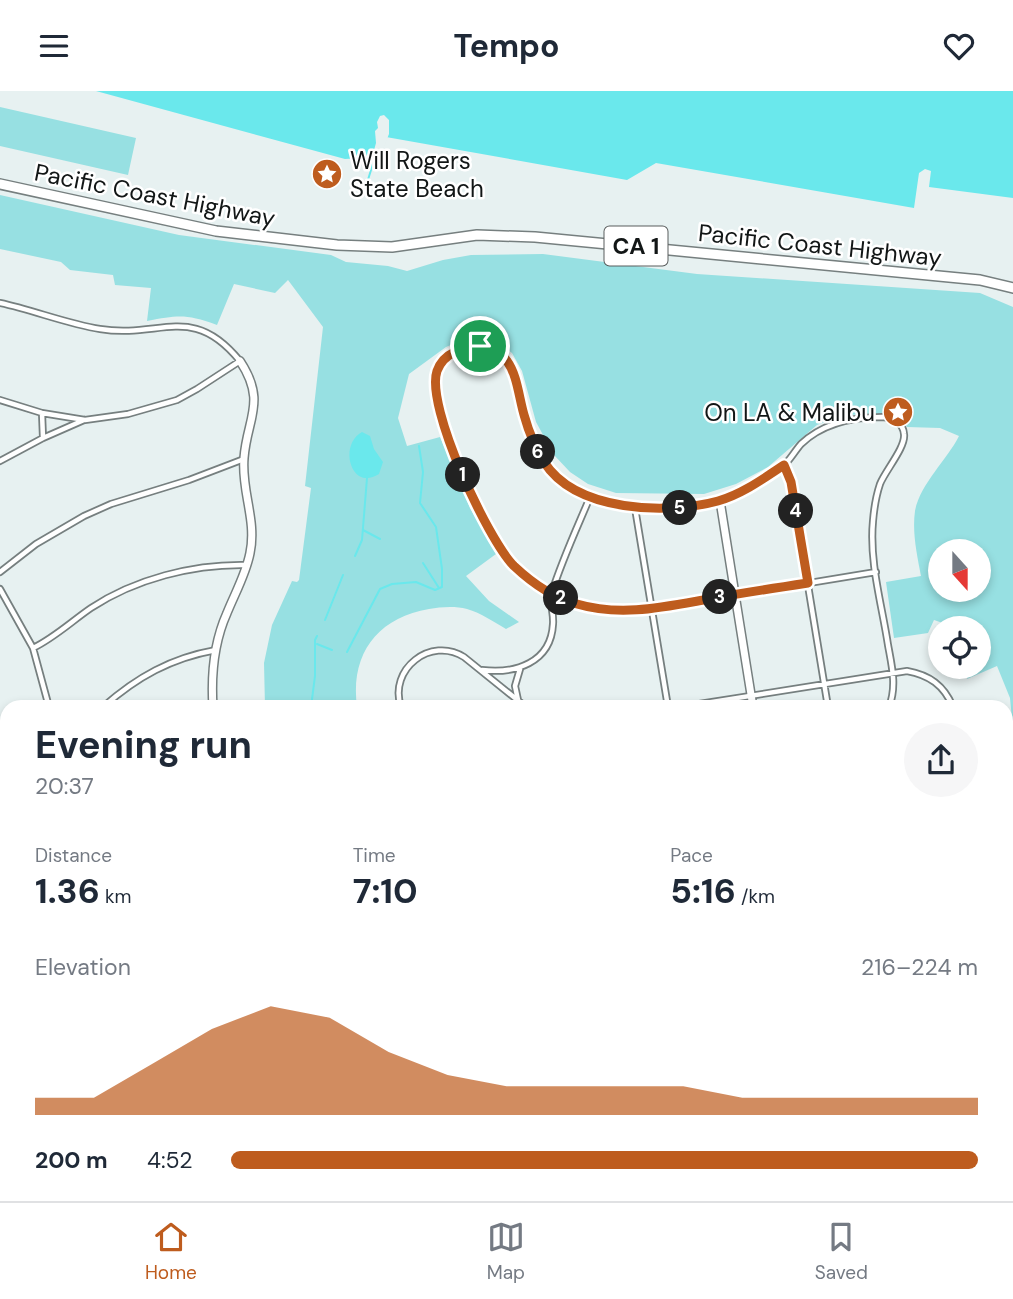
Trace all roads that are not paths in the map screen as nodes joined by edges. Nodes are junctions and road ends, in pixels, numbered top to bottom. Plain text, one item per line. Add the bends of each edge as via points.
1 (0, 184) edge
2 (1013, 288) edge
3 (0, 303) edge
4 (240, 361) junction
5 (0, 400) edge
6 (42, 413) junction
7 (85, 420) junction
8 (43, 438) junction
9 (244, 459) junction
10 (0, 461) edge
11 (784, 465) junction
12 (590, 497) junction
13 (635, 507) junction
14 (721, 507) dead end
15 (247, 565) junction
16 (0, 572) edge
17 (876, 572) junction
18 (808, 583) junction
19 (0, 589) edge
20 (551, 594) junction
21 (734, 595) junction
22 (651, 609) junction
23 (33, 648) junction
24 (216, 650) junction
25 (482, 670) junction
26 (519, 670) junction
27 (893, 673) junction
28 (824, 685) junction
29 (751, 696) junction
30 (46, 700) edge
31 (111, 700) edge
32 (213, 700) edge
33 (400, 700) edge
34 (517, 700) edge
35 (518, 700) edge
36 (667, 700) edge
37 (725, 700) edge
38 (752, 700) edge
39 (827, 700) edge
40 (891, 700) edge
41 (949, 700) edge

1 - 2 highway, Pacific Coast Highway / CA 1 via 216,231 337,246 392,247 477,235 535,237 979,280
3 - 4 street via 100,329 171,325 200,329 226,344
4 - 7 street via 177,400
4 - 9 street via 255,398
5 - 6 street
6 - 7 street
6 - 8 street
7 - 8 street
8 - 10 street
9 - 15 street via 253,529
9 - 16 street via 84,516
11 - 13 street via 720,501 683,508
11 - 17 street via 802,443 833,424 866,417 889,418 901,424 904,442 880,485 875,504
11 - 18 street
12 - 13 street
12 - 20 street
12 - 20 street via 546,465 506,359 480,346 459,349 441,363 436,374 437,400 479,511 513,565
13 - 22 street
14 - 21 street
15 - 23 street via 187,570 140,583 93,607
15 - 24 street
17 - 18 street
17 - 27 street
18 - 21 street
18 - 28 street
19 - 23 street
20 - 22 street via 597,609
20 - 26 street via 549,641 537,658
21 - 22 street
21 - 29 street
22 - 36 street
23 - 30 street
24 - 31 street via 152,670
24 - 32 street
25 - 26 street
25 - 33 street via 457,653 428,652 404,672
25 - 34 street
26 - 35 street
27 - 28 street
27 - 40 street
27 - 41 street via 922,674 943,688
28 - 29 street
28 - 39 street
29 - 37 street
29 - 38 street

